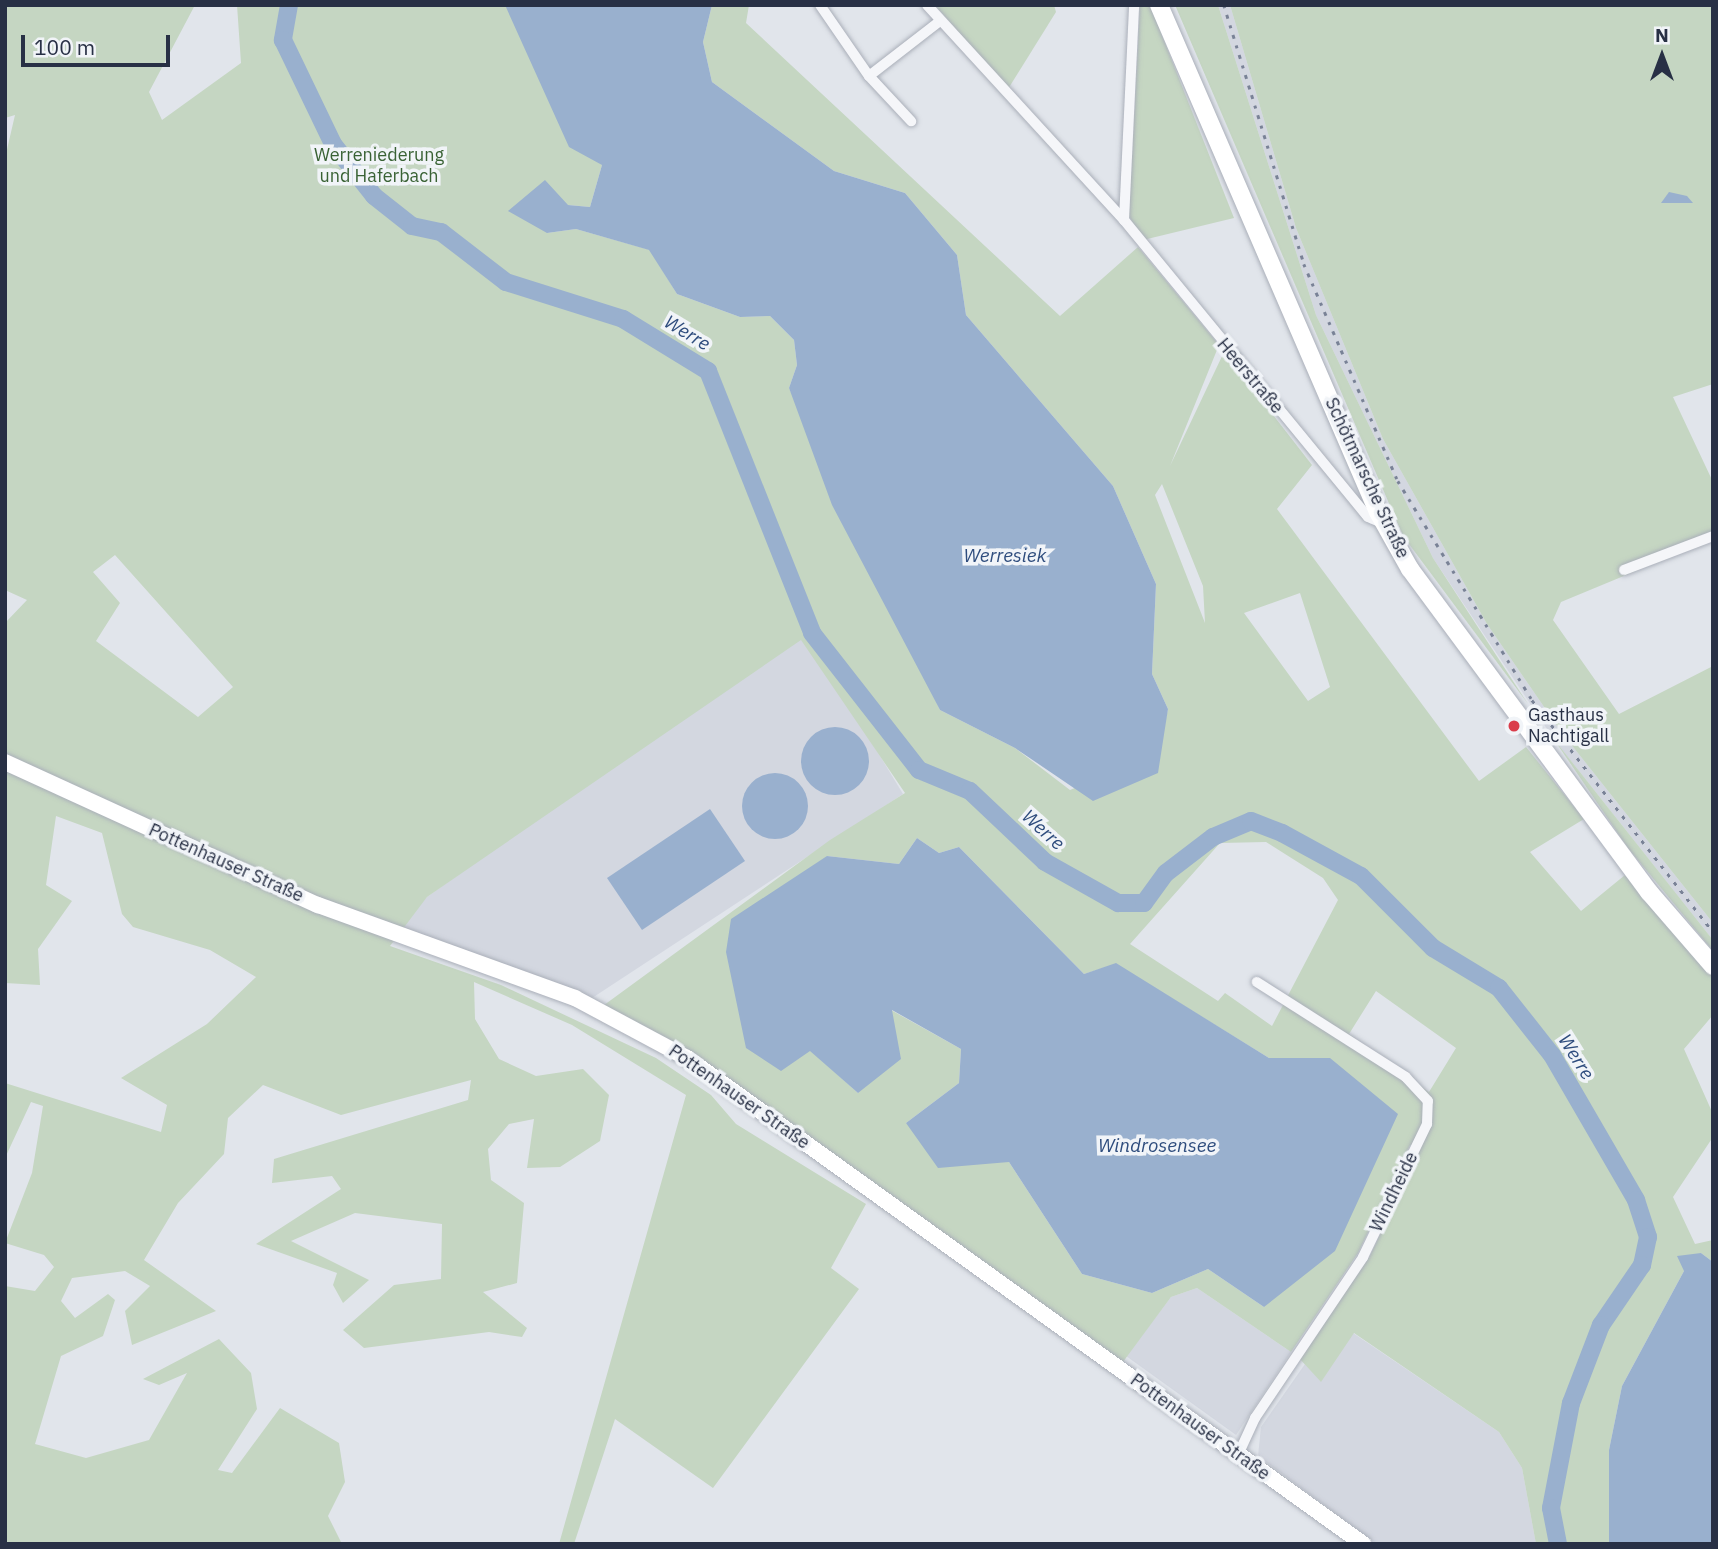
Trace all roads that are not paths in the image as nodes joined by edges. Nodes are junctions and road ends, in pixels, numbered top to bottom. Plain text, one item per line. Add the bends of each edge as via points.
1 (820, 5) edge
2 (927, 5) edge
3 (1134, 5) edge
4 (1159, 5) edge
5 (940, 21) junction
6 (869, 76) junction
7 (911, 121) dead end
8 (1124, 220) junction
9 (1384, 524) junction
10 (1713, 536) edge
11 (1624, 570) dead end
12 (5, 762) edge
13 (1713, 966) edge
14 (1257, 982) dead end
15 (1238, 1455) junction
16 (1363, 1544) edge

1 - 6 street
2 - 5 street, Heerstraße
3 - 8 street
4 - 9 main road, Schötmarsche Straße
5 - 6 street
5 - 8 street, Heerstraße
6 - 7 street
8 - 9 street, Heerstraße via 1368,517
9 - 13 main road, Schötmarsche Straße via 1444,617 1649,892
10 - 11 street
12 - 15 street, Pottenhauser Straße via 318,905 575,998 687,1058
14 - 15 street, Windheide via 1406,1077 1428,1101 1427,1124 1363,1257 1255,1418
15 - 16 street, Pottenhauser Straße

